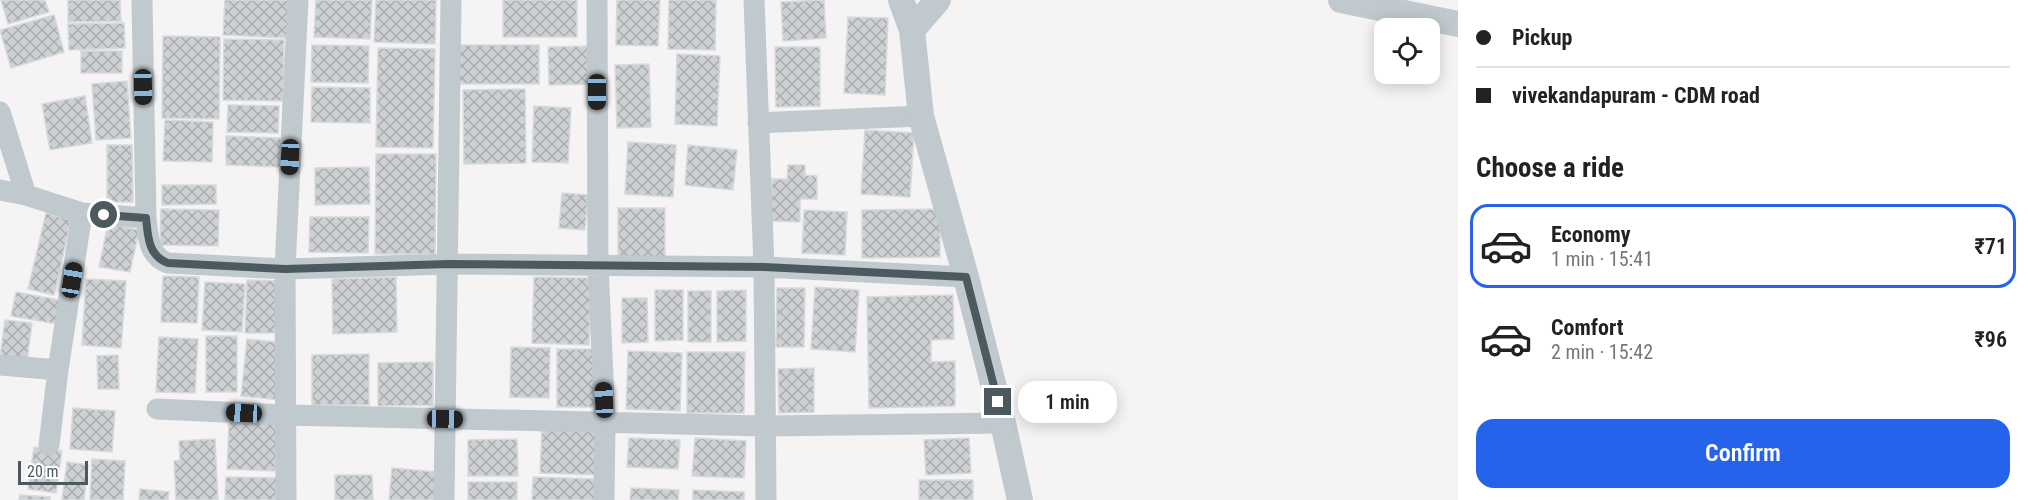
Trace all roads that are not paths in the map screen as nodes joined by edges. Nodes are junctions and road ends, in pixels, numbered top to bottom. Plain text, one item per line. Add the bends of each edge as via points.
1 (142, 0) edge
2 (298, 0) edge
3 (451, 0) edge
4 (597, 0) edge
5 (754, 0) edge
6 (902, 0) edge
7 (939, 0) edge
8 (1341, 0) edge
9 (1458, 24) edge
10 (912, 30) junction
11 (0, 112) edge
12 (921, 116) junction
13 (758, 123) junction
14 (0, 190) edge
15 (26, 195) junction
16 (82, 213) junction
17 (146, 218) junction
18 (449, 264) junction
19 (598, 265) junction
20 (764, 267) junction
21 (285, 269) junction
22 (966, 277) junction
23 (0, 365) edge
24 (58, 370) junction
25 (157, 409) dead end
26 (287, 415) junction
27 (445, 419) junction
28 (605, 423) junction
29 (1003, 423) junction
30 (764, 426) junction
31 (49, 445) dead end
32 (286, 500) edge
33 (444, 500) edge
34 (604, 500) edge
35 (766, 500) edge
36 (1020, 500) edge

1 - 17 street
2 - 21 street
3 - 18 street
4 - 19 street
5 - 13 street
6 - 10 street
7 - 10 street
8 - 9 street
10 - 12 street
11 - 15 street
12 - 13 street
12 - 22 street
13 - 20 street
14 - 15 street
15 - 16 street
16 - 17 street
16 - 24 street
17 - 21 street via 152,252 162,261
18 - 19 street
18 - 21 street
18 - 27 street
19 - 20 street
19 - 28 street
20 - 22 street
20 - 30 street
21 - 26 street
22 - 29 street
23 - 24 street
24 - 31 street
25 - 26 street
26 - 27 street
26 - 32 street
27 - 28 street
27 - 33 street
28 - 30 street
28 - 34 street
29 - 30 street
29 - 36 street
30 - 35 street

